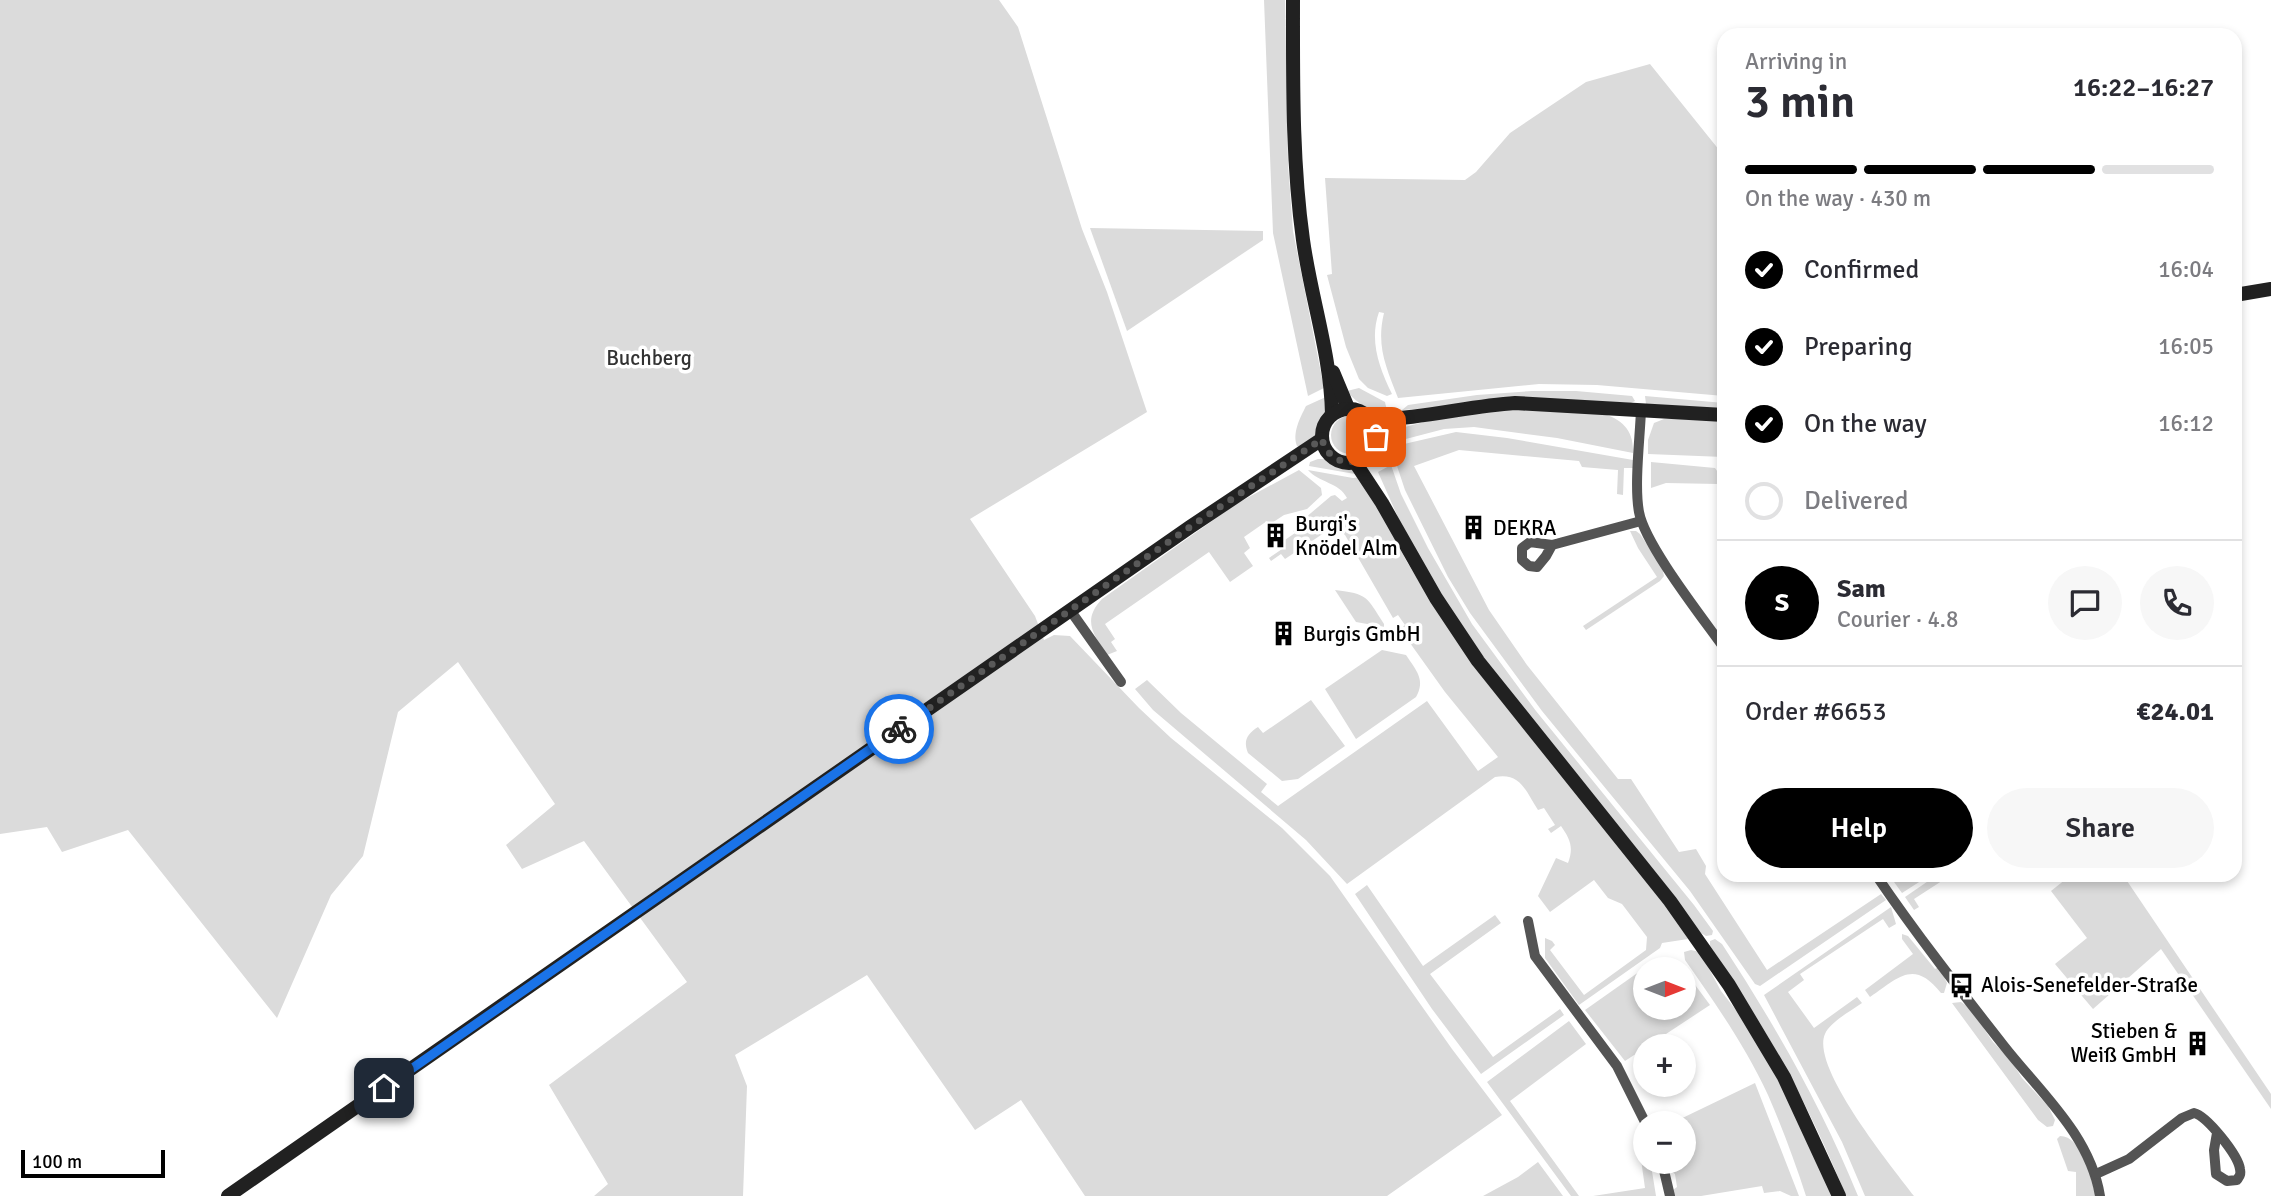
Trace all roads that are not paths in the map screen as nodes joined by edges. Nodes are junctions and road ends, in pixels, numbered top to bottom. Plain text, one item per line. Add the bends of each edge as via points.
1 (1293, 0) edge
2 (2271, 289) edge
3 (2242, 294) edge
4 (1324, 352) junction
5 (1348, 408) junction
6 (1641, 410) junction
7 (1332, 414) junction
8 (1717, 415) edge
9 (1414, 417) junction
10 (1370, 419) junction
11 (1376, 437) junction
12 (1322, 439) junction
13 (1329, 453) junction
14 (1370, 453) junction
15 (1355, 462) junction
16 (1276, 471) junction
17 (1382, 503) junction
18 (1642, 521) junction
19 (1552, 545) dead end
20 (1070, 611) junction
21 (1717, 638) edge
22 (1122, 682) dead end
23 (1881, 882) edge
24 (1528, 921) dead end
25 (1640, 1111) edge
26 (2217, 1133) dead end
27 (1665, 1174) edge
28 (2096, 1174) junction
29 (228, 1196) edge
30 (1670, 1196) edge
31 (1839, 1196) edge
32 (2100, 1196) edge

1 - 4 street via 1300,223
2 - 3 street
4 - 5 street
4 - 7 street
5 - 7 street
5 - 10 street
6 - 8 street
6 - 9 street via 1516,403
6 - 18 street via 1638,502
7 - 12 street
9 - 10 street
9 - 11 street
10 - 11 street
11 - 14 street
12 - 13 street
12 - 16 street
13 - 15 street via 1342,462
13 - 16 street
14 - 15 street
14 - 17 street
15 - 17 street
16 - 20 street
17 - 31 street via 1478,661 1670,901 1729,985 1784,1077
18 - 19 street
18 - 21 street
20 - 22 street
20 - 29 street
23 - 28 street via 1942,968 2073,1131
24 - 25 street via 1535,956 1617,1066
26 - 28 street via 2194,1113 2129,1159
27 - 30 street
28 - 32 street

